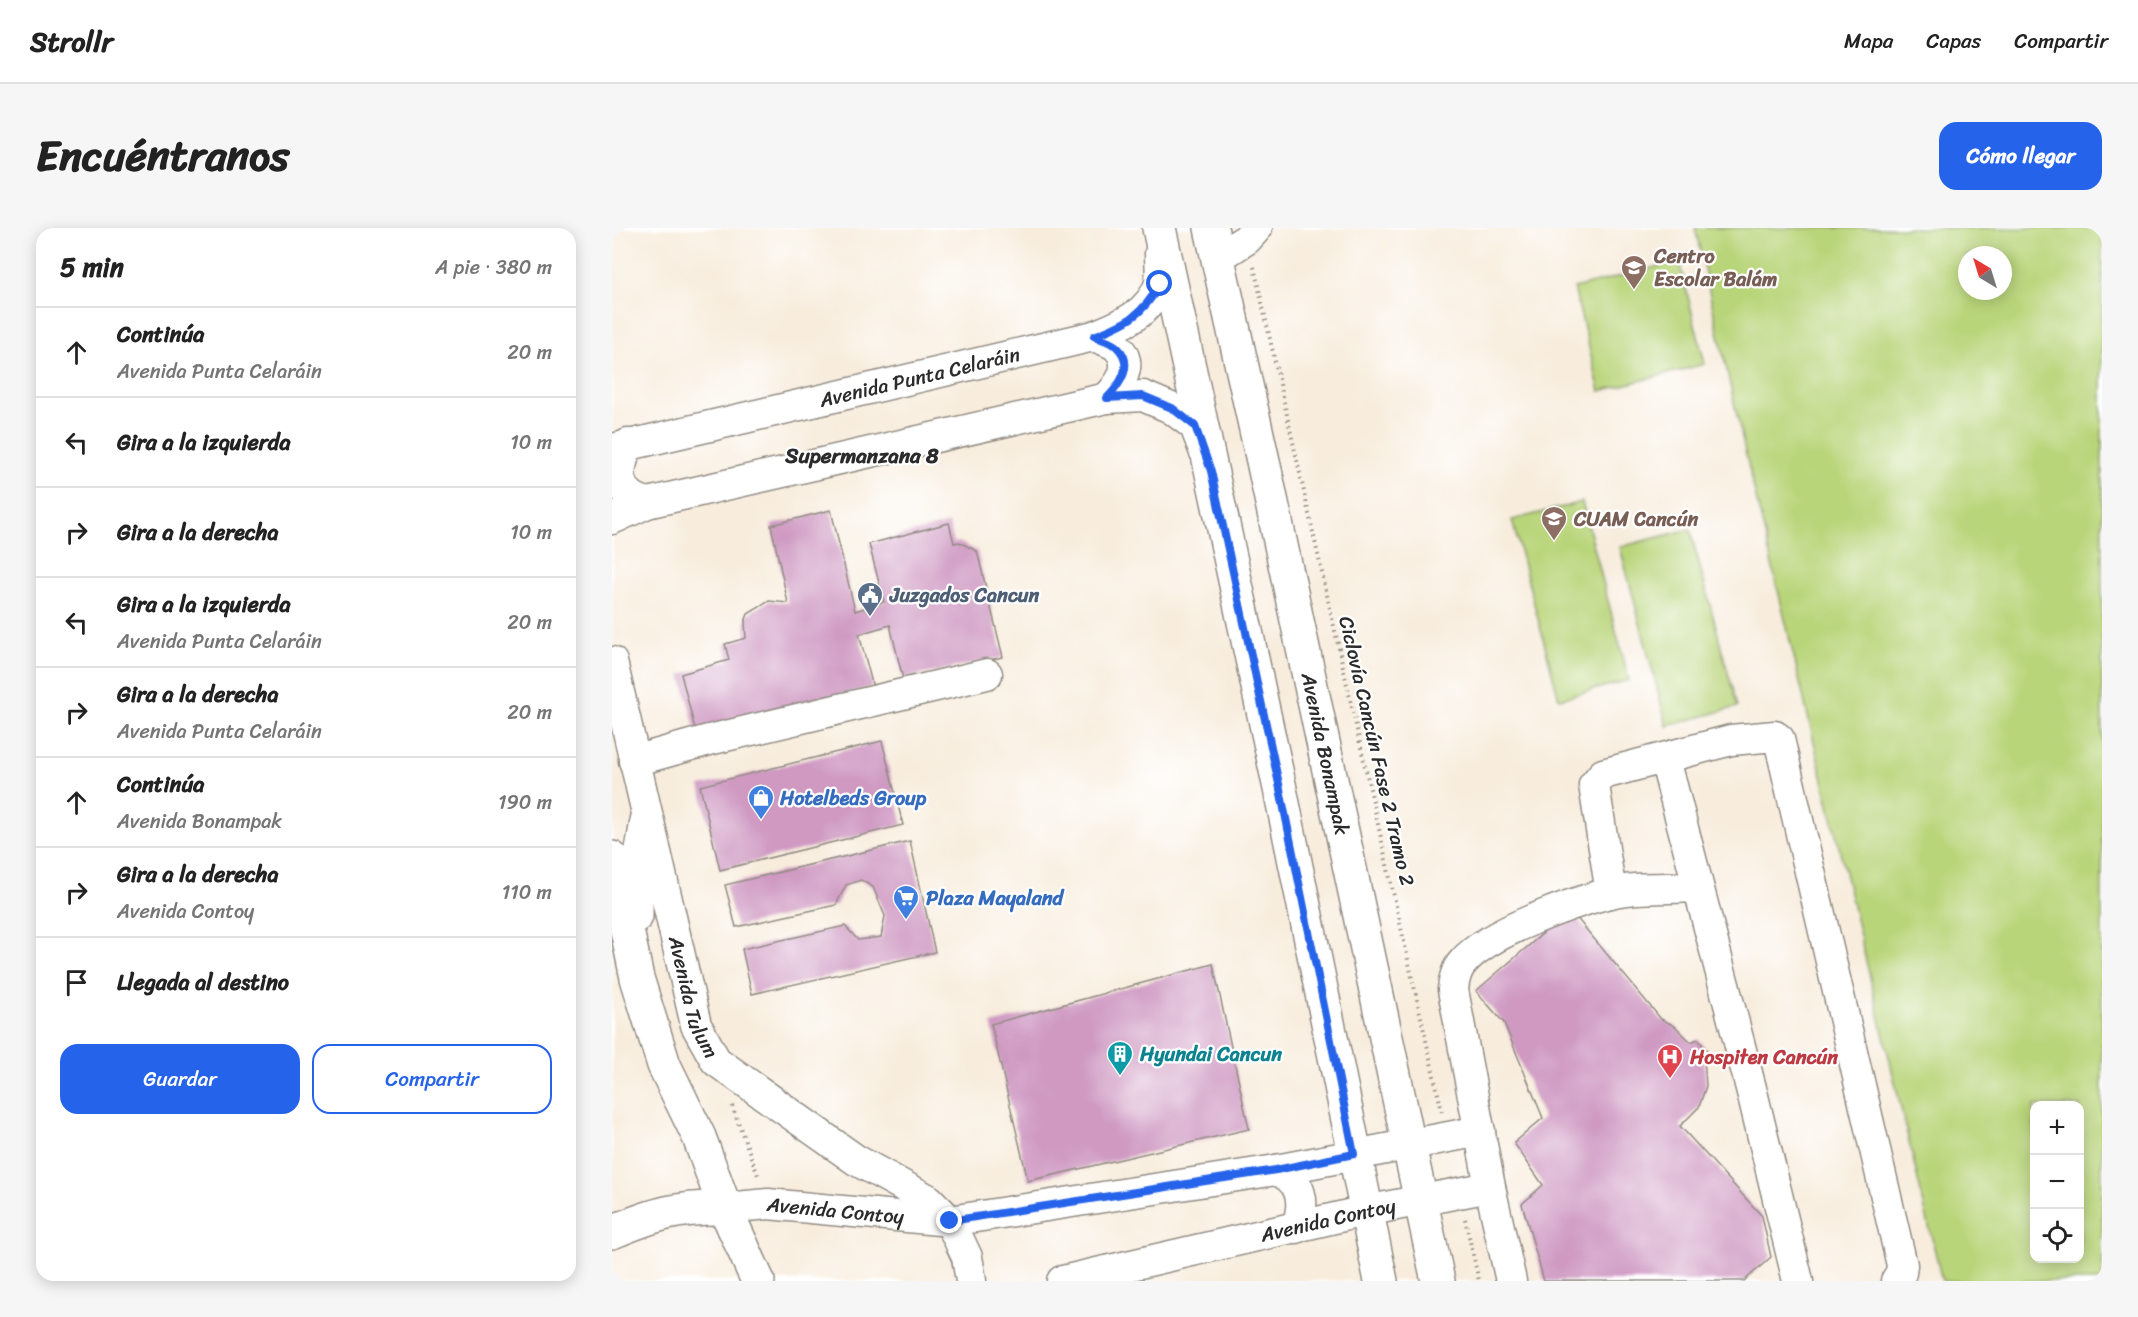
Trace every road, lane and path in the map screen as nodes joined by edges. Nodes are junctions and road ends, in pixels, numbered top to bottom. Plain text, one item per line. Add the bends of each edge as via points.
1 (1160, 231) edge
2 (1252, 233) edge
3 (1214, 243) edge
4 (1094, 336) junction
5 (1107, 398) junction
6 (620, 447) edge
7 (1211, 471) junction
8 (646, 503) junction
9 (612, 519) edge
10 (612, 662) edge
11 (987, 674) dead end
12 (1665, 759) junction
13 (634, 761) junction
14 (647, 821) junction
15 (612, 858) edge
16 (1696, 887) junction
17 (1611, 893) junction
18 (637, 978) junction
19 (732, 1105) dead end
20 (1480, 1131) junction
21 (1448, 1137) junction
22 (1409, 1143) junction
23 (1354, 1154) junction
24 (1276, 1170) junction
25 (1490, 1186) junction
26 (1459, 1191) junction
27 (1421, 1201) junction
28 (768, 1204) junction
29 (725, 1208) junction
30 (1365, 1211) junction
31 (950, 1221) junction
32 (1296, 1228) junction
33 (612, 1232) edge
34 (758, 1281) edge
35 (971, 1281) edge
36 (1062, 1281) edge
37 (1381, 1281) edge
38 (1438, 1281) edge
39 (1479, 1281) edge
40 (1511, 1281) edge
41 (1798, 1281) edge
42 (1896, 1281) edge

1 - 4 street, Avenida Punta Celaráin via 1160,284 1148,305 1128,322
1 - 7 main road
2 - 3 street
2 - 21 path, Ciclovía Cancún Fase 2 Tramo 2
3 - 22 main road, Avenida Bonampak
4 - 5 street via 1117,347 1125,363 1122,382
4 - 6 street, Avenida Punta Celaráin
5 - 7 street via 1143,396 1172,408 1195,426
5 - 8 street
6 - 8 street via 621,482 632,498
7 - 23 main road
8 - 9 street
10 - 13 street, Avenida Tulum
11 - 13 street
12 - 16 street
12 - 17 street via 1603,774 1594,785
12 - 42 street via 1731,740 1775,736 1779,739 1902,1264
13 - 14 street, Avenida Tulum
14 - 18 main road via 636,886
14 - 31 street, Avenida Tulum via 696,1025 716,1061 856,1160 929,1200
15 - 18 main road
16 - 17 street
16 - 41 street
17 - 20 street via 1536,919 1494,939 1464,960 1455,976 1453,990
18 - 29 main road via 664,1065 699,1137
19 - 28 path
20 - 21 street, Avenida Contoy
20 - 25 street
21 - 22 street, Avenida Contoy
22 - 23 street, Avenida Contoy
22 - 27 main road, Avenida Bonampak
23 - 24 street, Avenida Contoy
23 - 30 main road
24 - 31 street, Avenida Contoy
24 - 32 street via 1291,1178 1301,1193 1302,1213
25 - 26 street, Avenida Contoy
25 - 40 street
26 - 27 street, Avenida Contoy
26 - 39 path
27 - 30 street, Avenida Contoy
27 - 38 main road, Avenida Bonampak
28 - 29 street, Avenida Contoy
28 - 31 street, Avenida Contoy
29 - 33 main road via 688,1207 651,1215
29 - 34 main road
30 - 32 street, Avenida Contoy
30 - 37 main road
31 - 35 street, Avenida Tulum via 967,1257
32 - 36 street, Avenida Contoy

